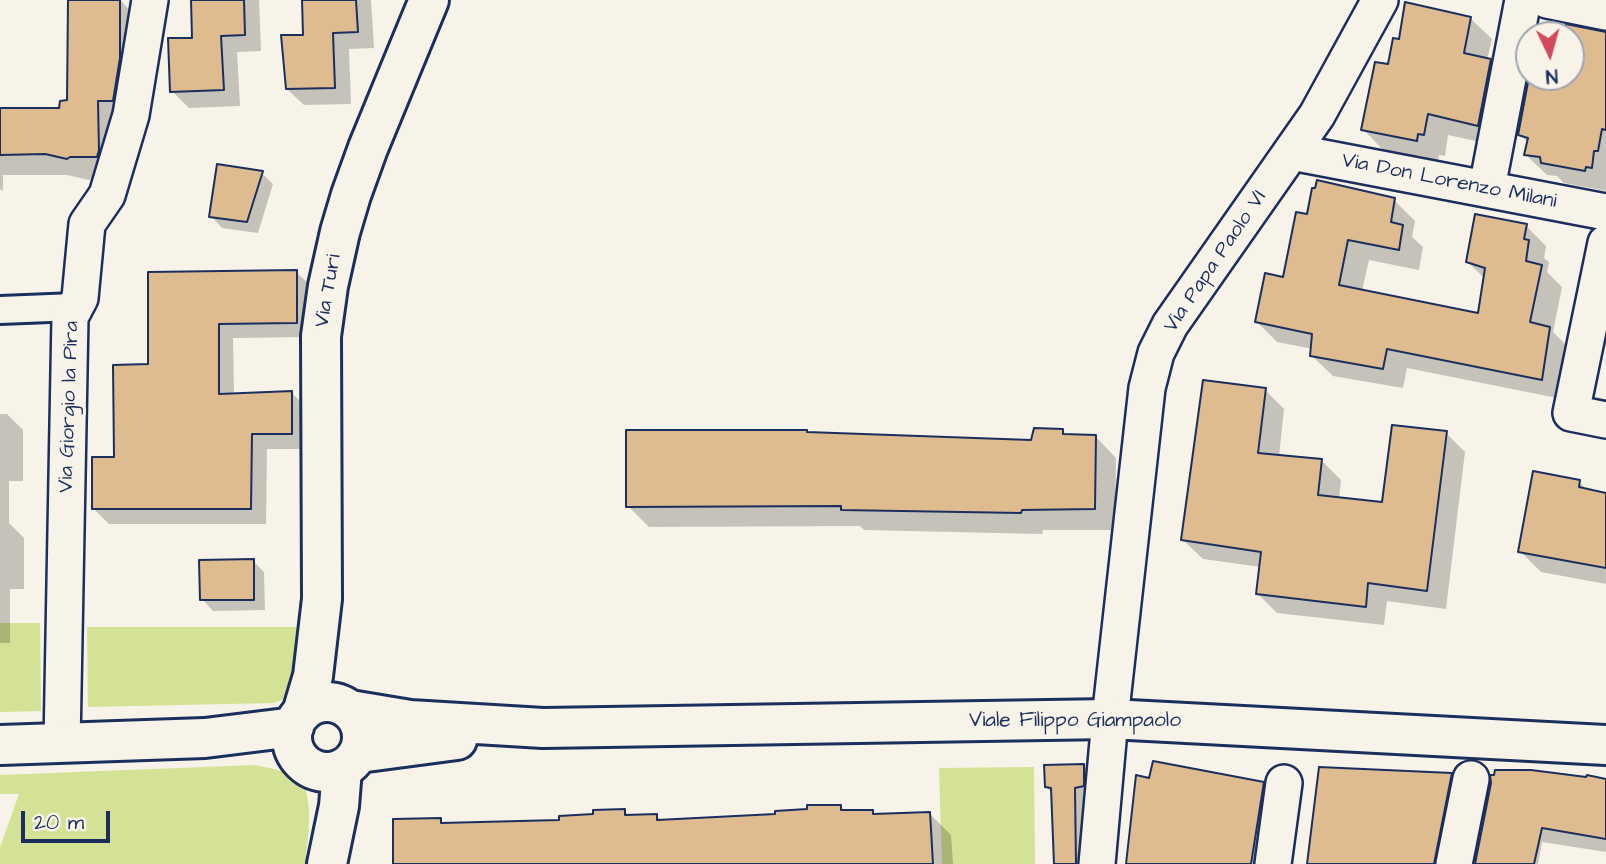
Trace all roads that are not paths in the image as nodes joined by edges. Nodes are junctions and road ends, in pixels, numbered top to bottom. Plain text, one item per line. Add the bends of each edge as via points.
1 (150, 0) edge
2 (429, 0) edge
3 (1380, 0) edge
4 (1523, 0) edge
5 (1547, 0) edge
6 (1606, 12) edge
7 (1292, 152) junction
8 (1487, 188) junction
9 (1606, 212) edge
10 (1606, 243) edge
11 (75, 307) junction
12 (0, 310) edge
13 (1606, 420) edge
14 (322, 599) junction
15 (346, 708) junction
16 (1110, 719) junction
17 (543, 728) junction
18 (298, 733) junction
19 (62, 743) junction
20 (1606, 745) edge
21 (0, 746) edge
22 (350, 761) junction
23 (1471, 779) dead end
24 (1284, 783) dead end
25 (327, 864) edge
26 (1097, 864) edge
27 (1273, 864) edge
28 (1454, 864) edge

1 - 11 street, Via Giorgio la Pira via 131,115 107,195 87,224 80,298
2 - 14 street, Via Turi via 351,195 328,286 321,336
3 - 7 street, Via Papa Paolo VI
4 - 8 street
5 - 6 street
7 - 8 street, Via Don Lorenzo Milani
7 - 16 street, Via Papa Paolo VI via 1170,325 1156,353 1147,388
8 - 9 street, Via Don Lorenzo Milani
10 - 13 street via 1571,413
11 - 12 street
11 - 19 street, Via Giorgio la Pira via 70,317
14 - 15 street
14 - 18 street via 313,676
15 - 17 street, Viale Filippo Giampaolo via 410,720
15 - 18 street via 325,702 309,708
15 - 22 street via 359,721 363,737
16 - 17 street, Viale Filippo Giampaolo
16 - 20 street, Viale Filippo Giampaolo
16 - 26 street, Via Papa Paolo VI
17 - 22 street, Viale Filippo Giampaolo
18 - 19 street
18 - 22 street via 312,768 332,772
19 - 21 street
22 - 25 street
23 - 28 street
24 - 27 street

